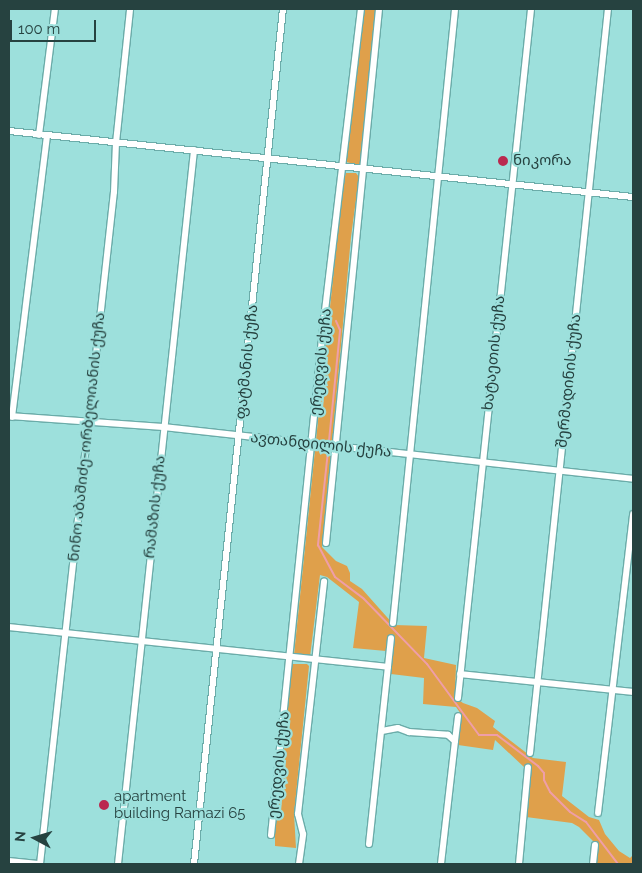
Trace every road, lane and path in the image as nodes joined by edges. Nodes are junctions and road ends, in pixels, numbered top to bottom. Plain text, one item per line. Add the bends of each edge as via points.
1 (55, 9) edge
2 (130, 9) edge
3 (283, 9) edge
4 (361, 9) edge
5 (379, 9) edge
6 (455, 9) edge
7 (531, 9) edge
8 (608, 9) edge
9 (9, 131) edge
10 (39, 135) junction
11 (47, 136) junction
12 (116, 143) junction
13 (194, 150) junction
14 (267, 158) junction
15 (343, 166) junction
16 (364, 168) junction
17 (438, 176) junction
18 (512, 184) junction
19 (589, 193) junction
20 (633, 197) edge
21 (10, 416) edge
22 (88, 422) junction
23 (164, 427) junction
24 (239, 436) junction
25 (313, 444) junction
26 (334, 447) junction
27 (409, 455) junction
28 (483, 463) junction
29 (560, 471) junction
30 (633, 479) edge
31 (633, 514) edge
32 (326, 543) dead end
33 (324, 581) dead end
34 (393, 623) dead end
35 (9, 627) edge
36 (66, 634) junction
37 (391, 638) dead end
38 (141, 640) junction
39 (216, 650) junction
40 (290, 657) junction
41 (313, 659) junction
42 (388, 667) junction
43 (460, 674) junction
44 (537, 683) junction
45 (613, 690) junction
46 (633, 692) edge
47 (458, 698) dead end
48 (458, 716) dead end
49 (382, 732) junction
50 (455, 741) junction
51 (530, 754) dead end
52 (528, 768) dead end
53 (598, 813) dead end
54 (271, 835) dead end
55 (369, 844) dead end
56 (595, 845) dead end
57 (9, 862) edge
58 (39, 864) edge
59 (118, 864) edge
60 (194, 864) edge
61 (299, 864) edge
62 (442, 864) edge
63 (519, 864) edge
64 (593, 864) edge

1 - 10 street
2 - 12 street, ნინო აბაშიძე-ორბელიანის ქუჩა
3 - 14 street, ფატმანის ქუჩა
4 - 15 street, ერედვის ქუჩა
5 - 16 street, ერედვის ქუჩა
6 - 17 street
7 - 18 street, ხატაეთის ქუჩა
8 - 19 street, შერმადინის ქუჩა
9 - 10 street
10 - 11 street
11 - 12 street
11 - 21 street
12 - 13 street
12 - 22 street, ნინო აბაშიძე-ორბელიანის ქუჩა via 114,192
13 - 14 street
13 - 23 street, რამაზის ქუჩა
14 - 15 street
14 - 24 street, ფატმანის ქუჩა
15 - 16 street
15 - 25 street, ერედვის ქუჩა
16 - 17 street
16 - 26 street, ერედვის ქუჩა
17 - 18 street
17 - 27 street
18 - 19 street
18 - 28 street, ხატაეთის ქუჩა
19 - 20 street
19 - 29 street, შერმადინის ქუჩა
21 - 22 street, ავთანდილის ქუჩა
22 - 23 street, ავთანდილის ქუჩა
22 - 36 street, ნინო აბაშიძე-ორბელიანის ქუჩა
23 - 24 street, ავთანდილის ქუჩა
23 - 38 street, რამაზის ქუჩა
24 - 25 street, ავთანდილის ქუჩა
24 - 39 street, ფატმანის ქუჩა
25 - 26 street, ავთანდილის ქუჩა
25 - 40 street, ერედვის ქუჩა
26 - 27 street, ავთანდილის ქუჩა
26 - 32 street, ერედვის ქუჩა
27 - 28 street, ავთანდილის ქუჩა
27 - 34 street
28 - 29 street, ავთანდილის ქუჩა
28 - 43 street, ხატაეთის ქუჩა
29 - 30 street, ავთანდილის ქუჩა
29 - 44 street, შერმადინის ქუჩა
31 - 45 street
33 - 41 street, ერედვის ქუჩა
35 - 36 street
36 - 38 street
36 - 58 street, ნინო აბაშიძე-ორბელიანის ქუჩა
37 - 42 street
38 - 39 street
38 - 59 street, რამაზის ქუჩა
39 - 40 street
39 - 60 street, ფატმანის ქუჩა
40 - 41 street
40 - 54 street, ერედვის ქუჩა
41 - 42 street
41 - 61 street, ერედვის ქუჩა via 298,814 303,834
42 - 49 street
43 - 44 street
43 - 47 street, ხატაეთის ქუჩა
44 - 45 street
44 - 51 street, შერმადინის ქუჩა
45 - 46 street
45 - 53 street
48 - 50 street
49 - 50 street via 398,728 448,735
49 - 55 street
50 - 62 street
52 - 63 street
56 - 64 street
57 - 58 street

